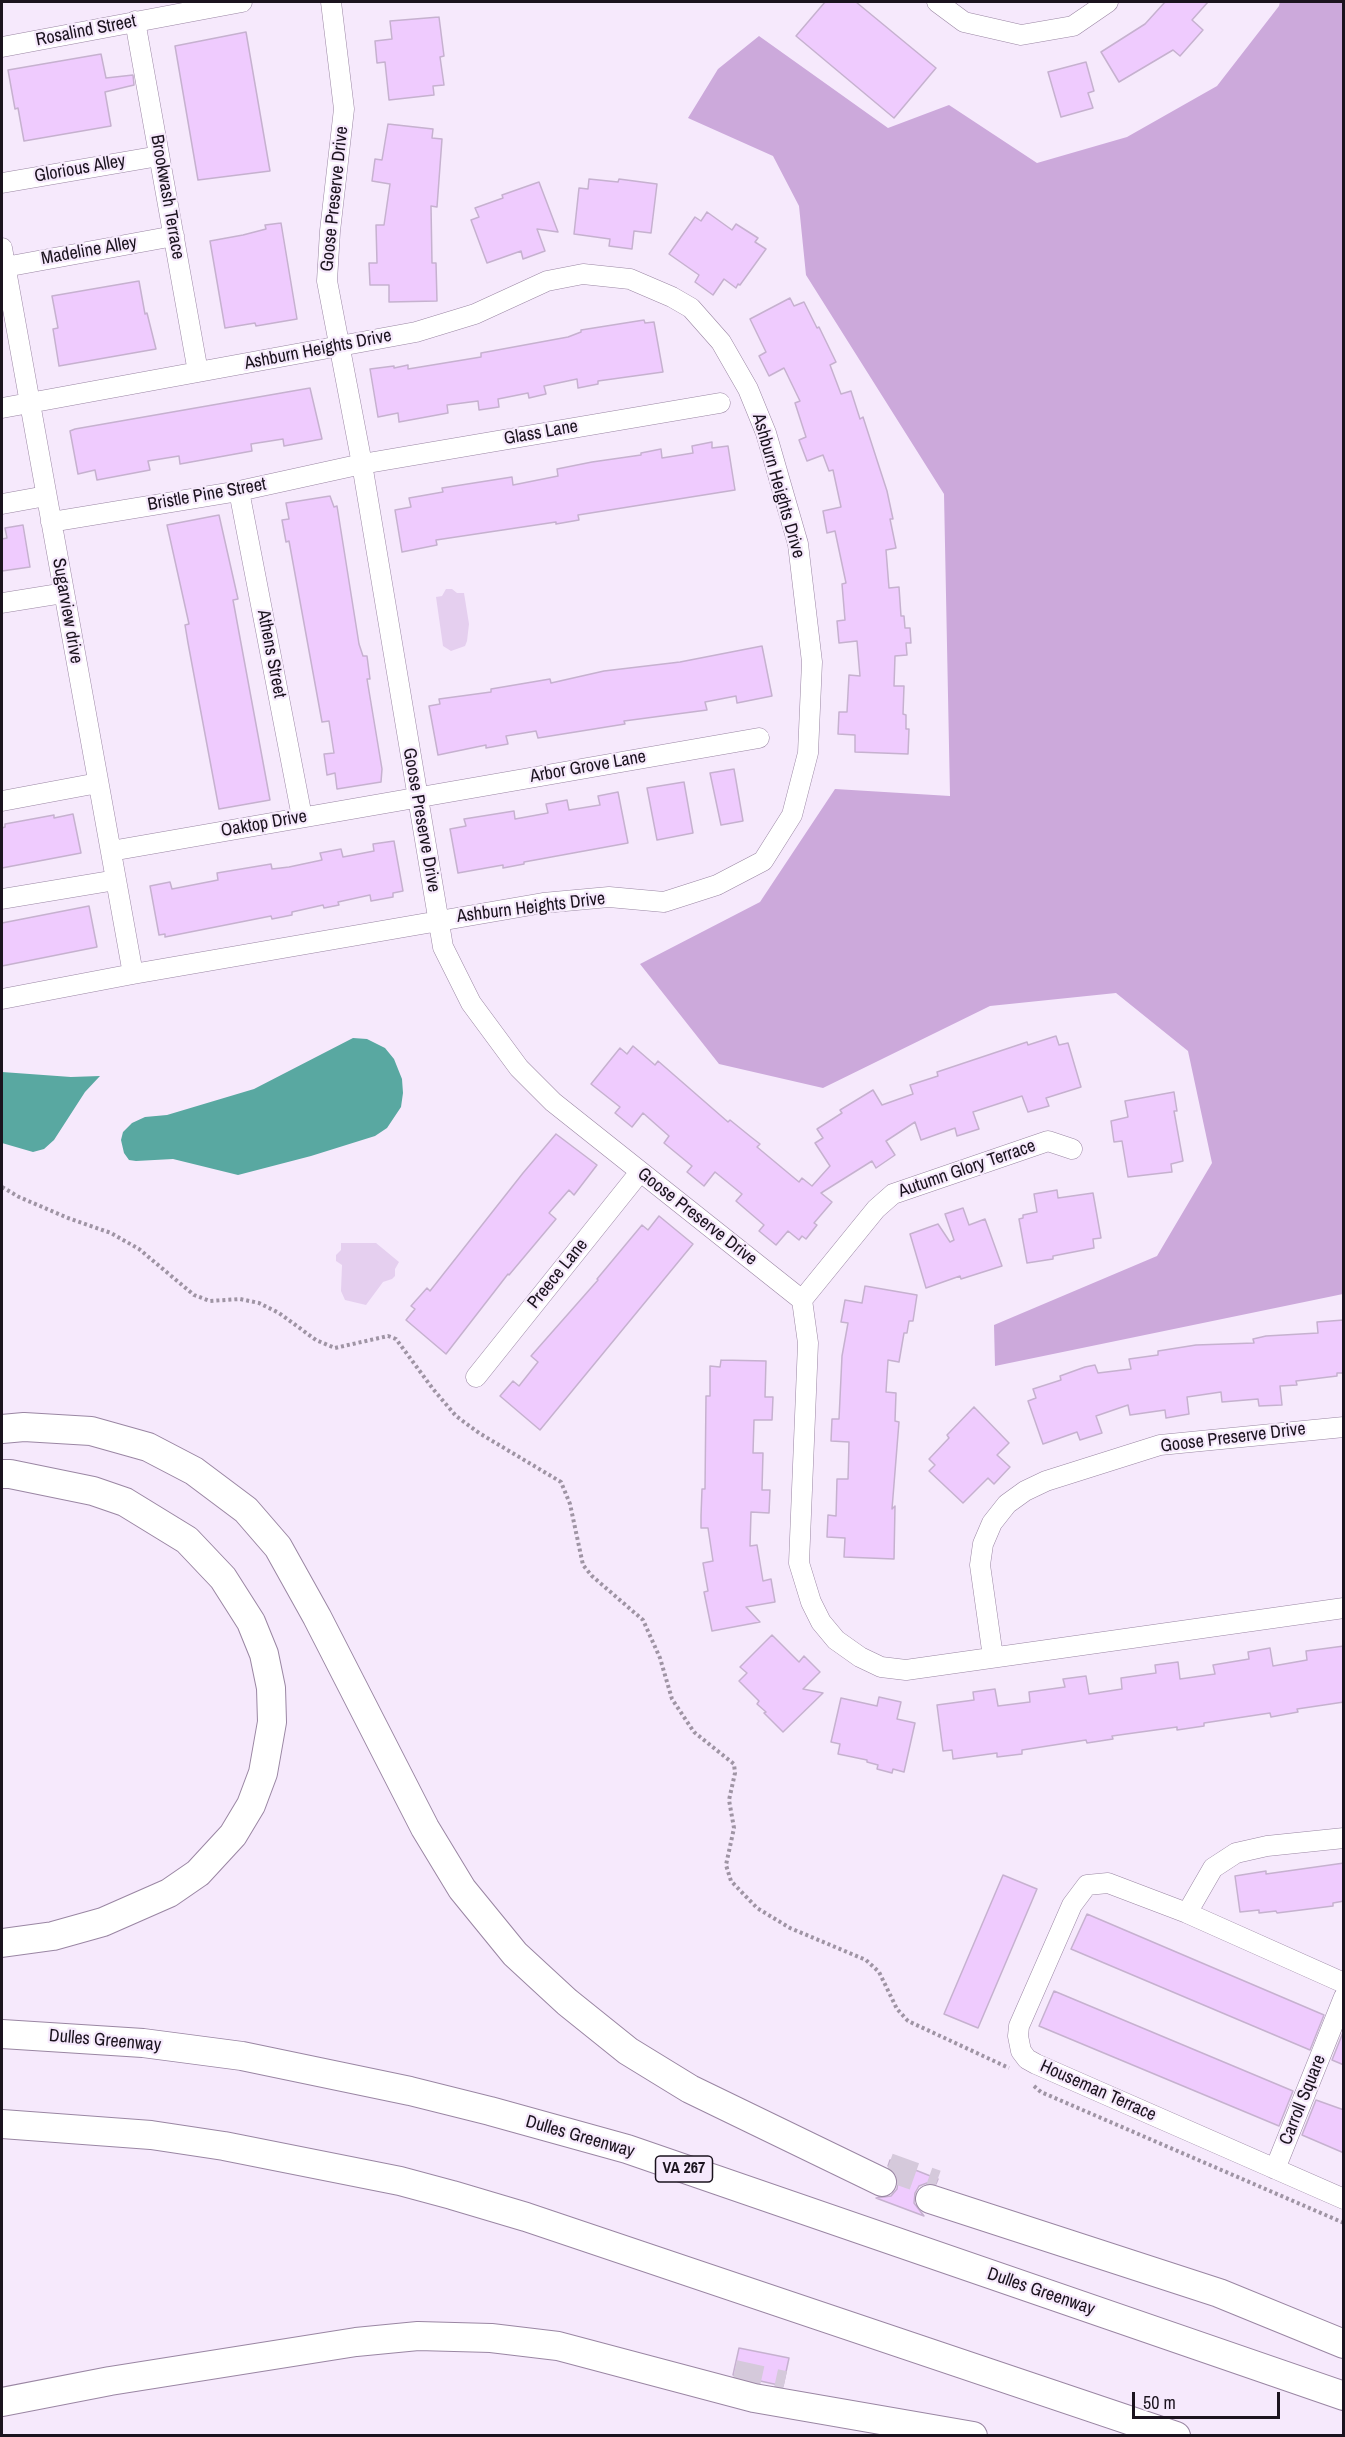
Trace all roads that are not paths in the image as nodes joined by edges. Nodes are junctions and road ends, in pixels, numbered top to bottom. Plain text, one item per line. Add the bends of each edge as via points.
1 (242, 2) edge
2 (332, 2) edge
3 (937, 2) edge
4 (1108, 2) edge
5 (212, 4) edge
6 (135, 21) junction
7 (2, 46) edge
8 (159, 156) junction
9 (2, 183) edge
10 (174, 236) junction
11 (3, 257) edge
12 (339, 347) junction
13 (198, 372) junction
14 (29, 403) junction
15 (720, 403) dead end
16 (2, 408) edge
17 (362, 464) junction
18 (239, 491) junction
19 (46, 496) junction
20 (2, 504) edge
21 (51, 522) junction
22 (64, 592) junction
23 (2, 603) edge
24 (759, 738) dead end
25 (98, 783) junction
26 (417, 797) junction
27 (2, 801) edge
28 (302, 817) junction
29 (111, 851) junction
30 (116, 880) junction
31 (2, 899) edge
32 (439, 920) junction
33 (133, 974) junction
34 (2, 999) edge
35 (1072, 1149) dead end
36 (640, 1172) junction
37 (801, 1300) junction
38 (476, 1377) dead end
39 (1344, 1427) edge
40 (2, 1429) edge
41 (2, 1474) edge
42 (1344, 1608) edge
43 (993, 1658) junction
44 (1344, 1838) edge
45 (1187, 1913) junction
46 (2, 1944) edge
47 (1344, 1983) edge
48 (1344, 1996) edge
49 (2, 2034) edge
50 (2, 2124) edge
51 (1275, 2169) junction
52 (885, 2175) tunnel mouth
53 (933, 2191) tunnel mouth
54 (1344, 2199) edge
55 (1344, 2344) edge
56 (649, 2370) junction
57 (734, 2374) tunnel mouth
58 (784, 2385) tunnel mouth
59 (1344, 2396) edge
60 (3, 2402) edge
61 (818, 2409) junction
62 (973, 2436) edge
63 (1176, 2436) edge

1 - 5 street, Rosalind Street
2 - 12 street, Goose Preserve Drive via 344,109 327,281
3 - 4 street via 964,22 1021,35 1073,26
5 - 6 street, Rosalind Street
6 - 7 street, Rosalind Street
6 - 8 street, Brookwash Terrace
8 - 9 street, Glorious Alley
8 - 10 street, Brookwash Terrace
10 - 11 street, Madeline Alley
10 - 13 street, Brookwash Terrace
11 - 14 street, Sugarview drive
12 - 13 street, Ashburn Heights Drive
12 - 17 street, Goose Preserve Drive
12 - 32 street, Ashburn Heights Drive via 416,332 475,314 547,281 583,274 630,279 650,287 691,308 735,363 766,433 798,544 812,662 808,753 792,815 763,861 717,885 664,902 609,897
13 - 14 street, Ashburn Heights Drive
14 - 16 street, Ashburn Heights Drive
14 - 19 street, Sugarview drive
15 - 17 street, Glass Lane
17 - 18 street, Bristle Pine Street
17 - 26 street, Goose Preserve Drive
18 - 21 street, Bristle Pine Street
18 - 28 street, Athens Street
19 - 20 street
19 - 21 street, Sugarview drive
21 - 22 street, Sugarview drive
22 - 23 street
22 - 25 street, Sugarview drive
24 - 26 street, Arbor Grove Lane
25 - 27 street
25 - 29 street, Sugarview drive
26 - 28 street, Oaktop Drive
26 - 32 street, Goose Preserve Drive
28 - 29 street, Oaktop Drive
29 - 30 street, Sugarview drive
30 - 31 street
30 - 33 street, Sugarview drive
32 - 33 street, Ashburn Heights Drive
32 - 36 street, Goose Preserve Drive via 443,947 471,1003 519,1068
33 - 34 street, Ashburn Heights Drive
35 - 37 street, Autumn Glory Terrace via 1048,1141 893,1194 876,1209
36 - 37 street, Goose Preserve Drive
36 - 38 street, Preece Lane
37 - 43 street via 808,1343 799,1563 821,1622 836,1640 881,1667 906,1670
39 - 43 street, Goose Preserve Drive via 1160,1445 1025,1491 1007,1504 992,1523 983,1544 980,1565
40 - 52 highway via 91,1431 148,1447 194,1471 246,1510 278,1547 431,1838 462,1889 515,1954 628,2051 690,2089 825,2156
41 - 46 highway via 93,1491 125,1502 187,1540 223,1578 251,1622 271,1688 272,1722 263,1773 251,1805 233,1835 198,1873 169,1893 103,1922 53,1936
42 - 43 street
44 - 45 street via 1236,1853 1213,1869
45 - 47 street, Houseman Terrace
45 - 51 street, Houseman Terrace via 1108,1883 1087,1885 1072,1905 1019,2026 1019,2044 1036,2064
48 - 51 street, Carroll Square
49 - 59 highway, Dulles Greenway / VA 267 via 143,2043 242,2056 490,2111 638,2153
50 - 63 highway via 151,2135 400,2181 526,2217
51 - 54 street, Houseman Terrace
53 - 55 highway via 983,2216 1220,2293
56 - 57 highway via 704,2366
56 - 60 highway via 558,2346 491,2338 417,2336 277,2353
56 - 61 highway via 754,2398
58 - 61 highway
61 - 62 highway

